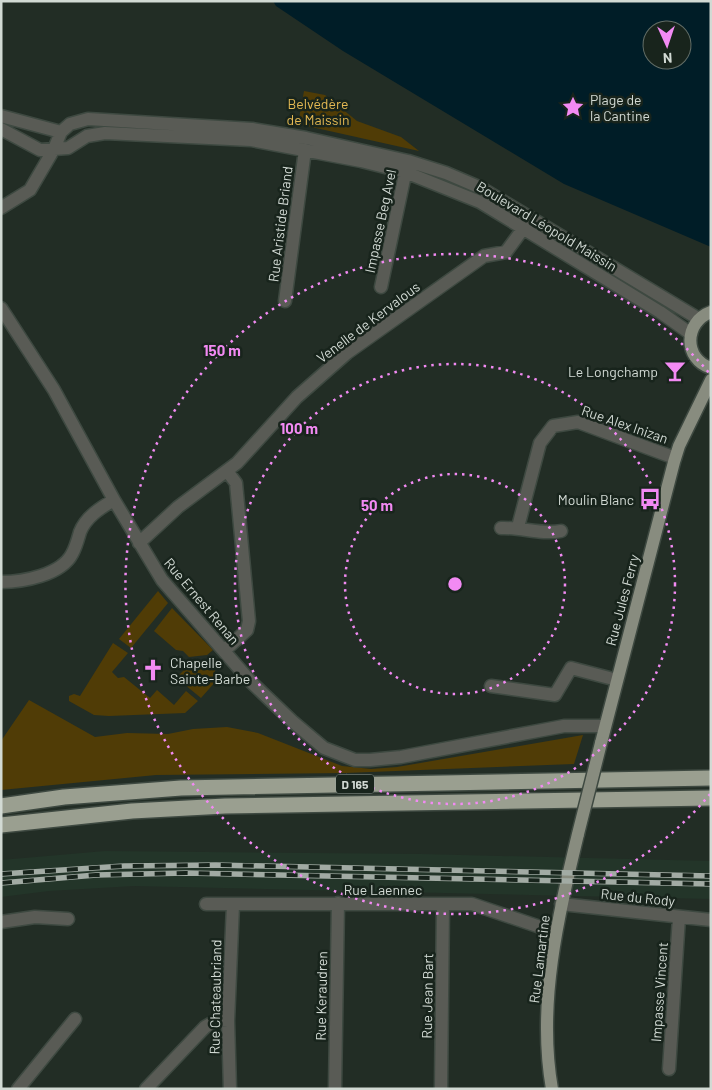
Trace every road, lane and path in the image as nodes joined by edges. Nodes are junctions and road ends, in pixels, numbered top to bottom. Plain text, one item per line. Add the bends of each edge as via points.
1 (1, 116) edge
2 (1, 129) edge
3 (60, 132) junction
4 (54, 149) junction
5 (305, 150) junction
6 (407, 166) junction
7 (1, 208) edge
8 (527, 223) junction
9 (381, 287) dead end
10 (285, 301) dead end
11 (1, 308) edge
12 (711, 312) edge
13 (699, 319) junction
14 (690, 334) junction
15 (711, 368) edge
16 (711, 380) edge
17 (676, 458) junction
18 (227, 471) junction
19 (114, 500) junction
20 (518, 527) junction
21 (501, 528) dead end
22 (561, 531) dead end
23 (138, 543) junction
24 (1, 582) edge
25 (224, 651) junction
26 (617, 680) junction
27 (491, 686) dead end
28 (605, 726) junction
29 (711, 778) edge
30 (711, 798) edge
31 (1, 806) edge
32 (1, 825) edge
33 (578, 834) joint
34 (338, 903) junction
35 (206, 904) dead end
36 (443, 904) junction
37 (561, 904) junction
38 (233, 905) junction
39 (679, 916) junction
40 (68, 919) dead end
41 (711, 920) edge
42 (1, 922) edge
43 (555, 932) junction
44 (75, 1020) dead end
45 (228, 1020) junction
46 (669, 1069) dead end
47 (18, 1089) edge
48 (146, 1089) edge
49 (230, 1089) edge
50 (335, 1089) edge
51 (441, 1089) edge
52 (552, 1089) edge

1 - 3 street
2 - 4 street, Boulevard Léopold Maissin via 40,150
3 - 4 street
3 - 6 street, Boulevard Léopold Maissin via 70,124 88,119 252,129 306,138
4 - 5 street, Boulevard Léopold Maissin via 68,148 87,136 105,132 251,140
4 - 7 street via 30,190
5 - 6 street, Boulevard Léopold Maissin
5 - 10 street, Rue Aristide Briand
6 - 8 street, Boulevard Léopold Maissin
6 - 9 street, Impasse Beg Avel
8 - 13 street, Boulevard Léopold Maissin
8 - 14 street, Boulevard Léopold Maissin
8 - 18 street, Venelle de Kervalous via 506,252 484,256 347,353 297,396
11 - 19 street, Rue Ernest Renan via 54,390
12 - 13 main road
13 - 14 main road
14 - 15 main road via 695,357
16 - 17 main road, Rue Jules Ferry
17 - 20 street, Rue Alex Inizan via 578,422 553,426 540,443
17 - 26 main road, Rue Jules Ferry
18 - 23 street, Venelle de Kervalous via 178,507
18 - 25 street via 236,483 249,621 247,630
19 - 23 street, Rue Ernest Renan
19 - 24 street via 87,521 72,556 61,566 24,580
20 - 21 street
20 - 22 street via 546,534
23 - 25 street, Rue Ernest Renan via 162,580
25 - 28 street, Rue Ernest Renan via 250,681 324,748 355,760 401,757 564,726
26 - 27 street via 571,668 554,695
26 - 28 main road, Rue Jules Ferry
28 - 33 main road, Rue Jules Ferry, bridge
29 - 31 highway, D 165 via 181,788 64,797
30 - 32 highway, D 165 via 225,806 132,810
33 - 37 main road, Rue Lamartine
34 - 36 street, Rue Laennec
34 - 38 street, Rue Laennec
34 - 50 street, Rue Keraudren
35 - 38 street, Rue Laennec
36 - 43 street, Rue Laennec via 472,904
36 - 51 street, Rue Jean Bart
37 - 39 street, Rue du Rody
37 - 43 main road, Rue Lamartine
38 - 45 street, Rue Chateaubriand
39 - 41 street, Rue du Rody
39 - 46 street, Impasse Vincent
40 - 42 street via 35,917
43 - 52 main road, Rue Lamartine via 547,1023
44 - 47 street
45 - 48 street via 216,1020 205,1027
45 - 49 street, Rue Chateaubriand

